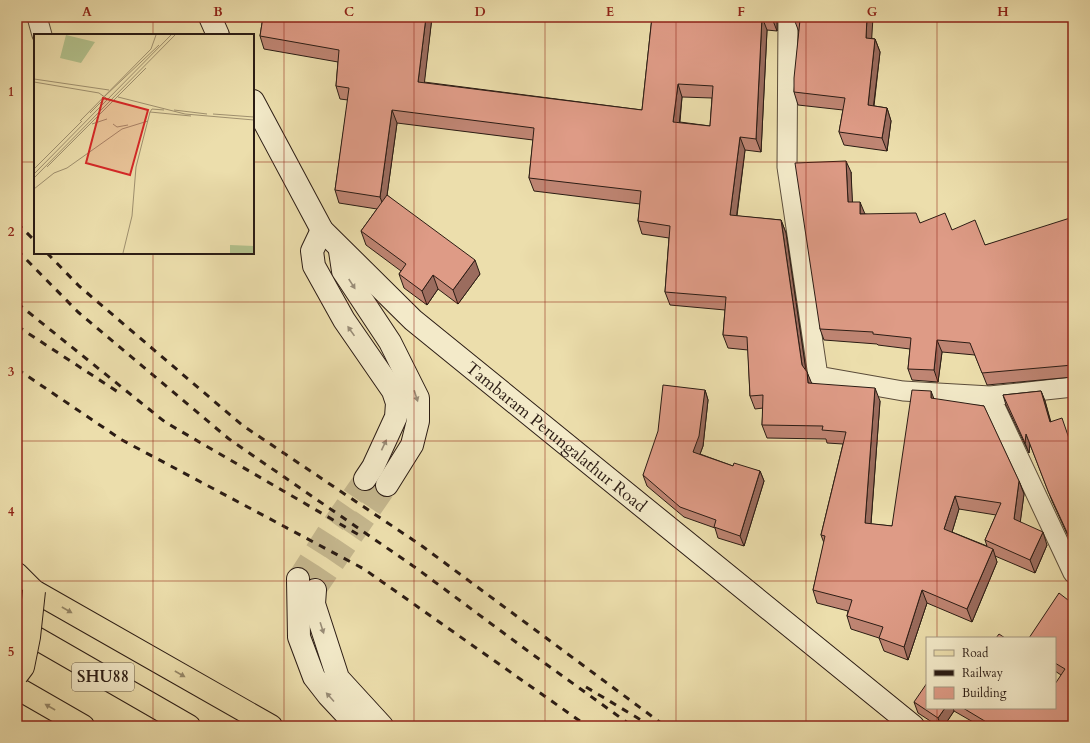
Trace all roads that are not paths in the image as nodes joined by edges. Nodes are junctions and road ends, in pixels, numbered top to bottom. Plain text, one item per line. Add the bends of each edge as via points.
1 (38, 17) edge
2 (210, 17) edge
3 (788, 17) edge
4 (42, 34) edge
5 (218, 34) edge
6 (254, 103) edge
7 (322, 230) junction
8 (339, 248) junction
9 (1073, 388) edge
10 (990, 396) junction
11 (365, 479) tunnel mouth
12 (387, 485) tunnel mouth
13 (1073, 573) edge
14 (17, 574) edge
15 (34, 591) junction
16 (17, 627) edge
17 (17, 675) edge
18 (17, 688) edge
19 (83, 726) edge
20 (189, 726) edge
21 (271, 726) edge
22 (357, 726) edge
23 (382, 726) edge
24 (913, 726) edge

1 - 4 street
2 - 5 street
3 - 10 street via 787,167 818,376 903,391
6 - 7 street, Tambaram Perungalathur Road
7 - 8 street, Tambaram Perungalathur Road
11 -> 7 street via 396,417 397,403 393,391 344,320 314,266 312,251
8 -> 12 street via 343,271 390,342 418,398 418,421 412,445
8 - 24 street, Tambaram Perungalathur Road via 413,320
9 - 10 street
10 - 13 street
14 - 15 main road
15 - 17 main road, bridge via 25,659
15 -> 21 main road
16 - 20 main road, SHU88
19 -> 18 main road, SHU88
22 -> 23 street via 314,677 298,637 307,585 338,678

